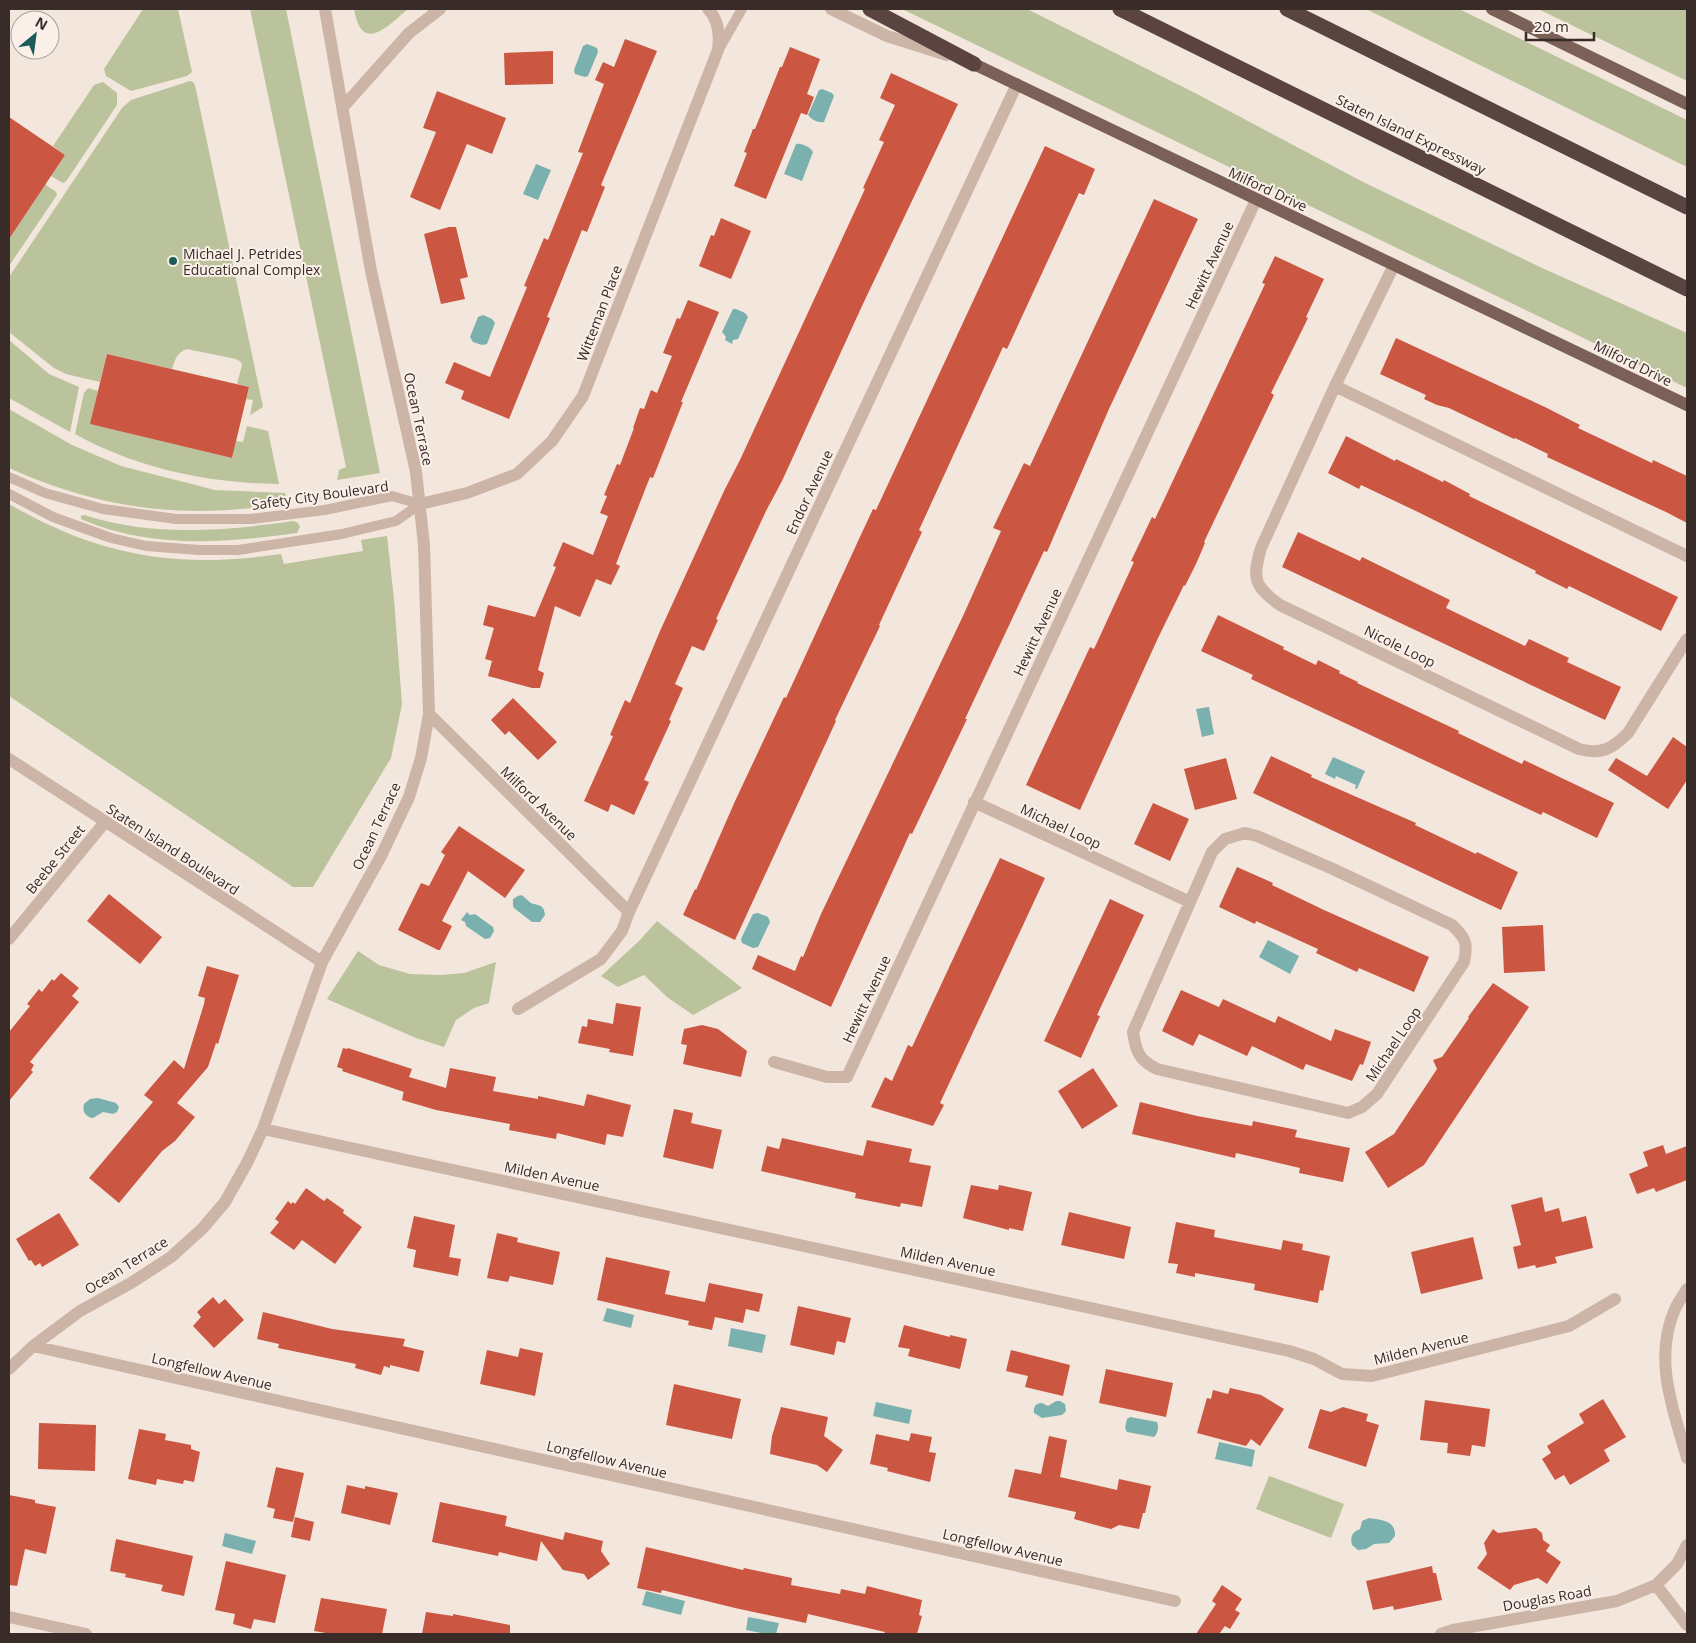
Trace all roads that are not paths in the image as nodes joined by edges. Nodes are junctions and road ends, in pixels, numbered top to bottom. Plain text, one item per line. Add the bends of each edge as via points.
1 (325, 9) edge
2 (440, 9) edge
3 (708, 9) edge
4 (742, 9) edge
5 (832, 9) edge
6 (870, 9) edge
7 (1120, 9) edge
8 (1287, 9) edge
9 (1492, 9) edge
10 (718, 50) junction
11 (974, 64) junction
12 (1017, 84) junction
13 (1687, 104) edge
14 (343, 107) junction
15 (1256, 200) junction
16 (1687, 207) edge
17 (1394, 265) junction
18 (1687, 289) edge
19 (1335, 386) junction
20 (1687, 405) edge
21 (9, 477) edge
22 (9, 494) edge
23 (420, 504) junction
24 (1687, 556) edge
25 (1687, 640) edge
26 (429, 714) junction
27 (9, 759) edge
28 (974, 802) junction
29 (104, 822) junction
30 (1190, 902) junction
31 (629, 912) junction
32 (9, 939) edge
33 (322, 962) junction
34 (518, 1009) dead end
35 (774, 1062) dead end
36 (263, 1129) junction
37 (1687, 1289) edge
38 (1615, 1299) dead end
39 (33, 1346) junction
40 (9, 1369) edge
41 (1687, 1458) edge
42 (1687, 1545) edge
43 (1656, 1585) junction
44 (1175, 1601) dead end
45 (9, 1617) edge
46 (1687, 1625) edge
47 (86, 1634) edge
48 (1441, 1634) edge

1 - 14 street, Ocean Terrace
2 - 14 street via 409,33
3 - 10 street via 718,24
4 - 10 lane
5 - 11 street, Milford Drive via 887,36
6 - 11 highway
7 - 18 highway, Staten Island Expressway
8 - 16 highway
9 - 13 main road
10 - 23 street, Witteman Place via 583,396 552,441 517,474 467,493
11 - 12 main road, Milford Drive
12 - 15 main road, Milford Drive
12 - 31 street, Endor Avenue
14 - 23 street, Ocean Terrace via 371,271 416,472
15 - 17 main road, Milford Drive
15 - 28 street, Hewitt Avenue
17 - 19 street, Nicole Loop
17 - 20 main road, Milford Drive
19 - 24 street
19 - 25 street, Nicole Loop via 1261,548 1256,581 1266,595 1298,614 1591,752 1600,752 1617,744 1628,733
21 - 23 lane, Safety City Boulevard via 45,493 103,509 176,519 251,519 325,510 392,496
22 - 23 lane via 53,517 111,538 146,546 199,550 238,550 342,534 396,521
23 - 26 street, Ocean Terrace
26 - 31 street, Milford Avenue
26 - 33 street, Ocean Terrace via 421,758 409,797 382,854
27 - 29 street, Staten Island Boulevard
28 - 30 street, Michael Loop
28 - 35 street, Hewitt Avenue via 847,1077 827,1077
29 - 32 street, Beebe Street
29 - 33 street, Staten Island Boulevard
30 - 30 street, Michael Loop via 1212,852 1225,839 1246,833 1333,869 1452,925 1461,934 1467,949 1464,962 1377,1094 1362,1108 1348,1113 1157,1069 1144,1062 1136,1049 1133,1032
31 - 34 street via 622,931 601,959
33 - 36 street, Ocean Terrace
36 - 38 street, Milden Avenue via 1290,1350 1342,1374 1372,1376 1569,1326
36 - 39 street, Ocean Terrace via 225,1202 203,1228 171,1257 80,1311
37 - 41 street via 1675,1307 1667,1330 1664,1354 1671,1404
39 - 40 street, Ocean Terrace
39 - 44 street, Longfellow Avenue
42 - 43 street, Douglas Road via 1677,1564
43 - 46 street
43 - 48 street, Douglas Road via 1617,1601
45 - 47 street

